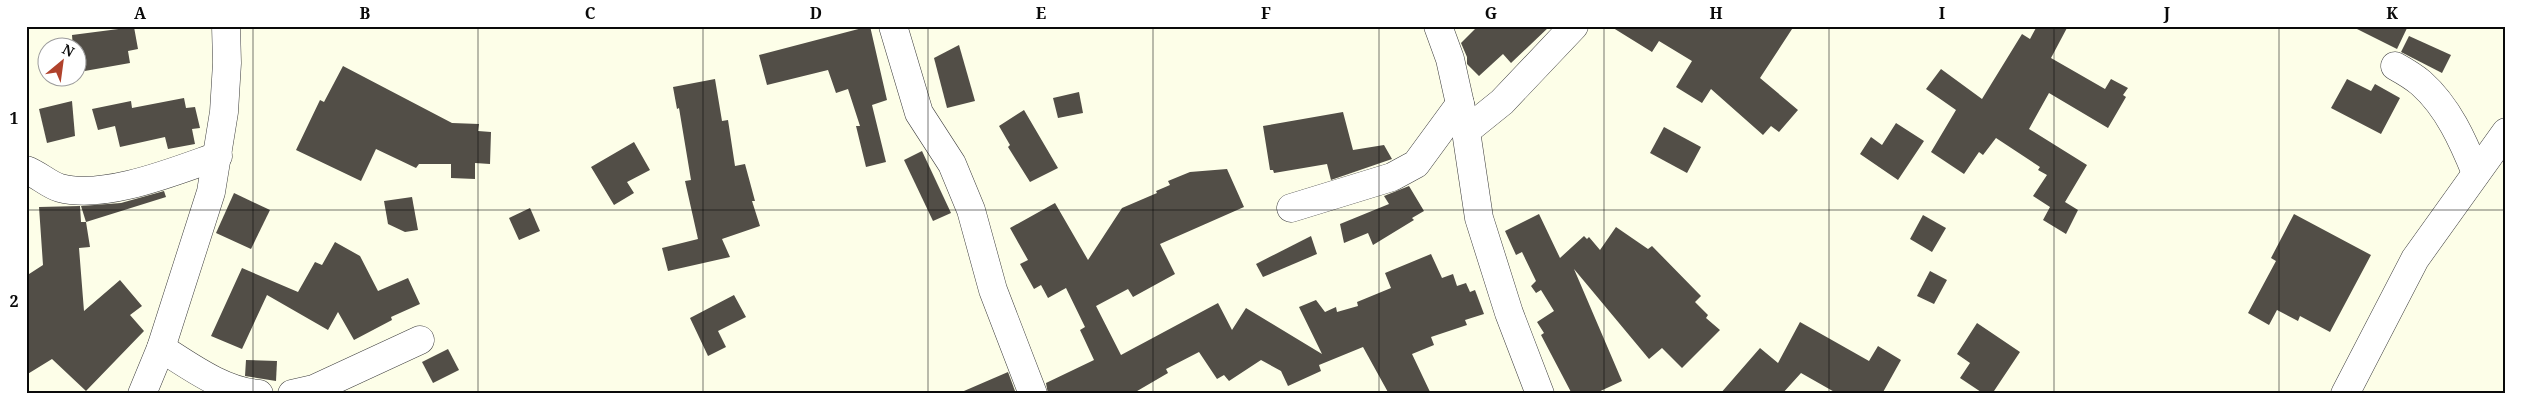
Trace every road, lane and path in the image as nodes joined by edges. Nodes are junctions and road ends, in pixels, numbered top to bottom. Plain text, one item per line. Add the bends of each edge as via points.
1 (226, 26) edge
2 (893, 26) edge
3 (1438, 26) edge
4 (1574, 26) edge
5 (2395, 66) dead end
6 (1460, 104) junction
7 (1466, 131) junction
8 (2506, 132) edge
9 (218, 156) junction
10 (26, 170) edge
11 (2476, 173) junction
12 (1291, 208) dead end
13 (420, 340) dead end
14 (161, 348) junction
15 (142, 394) edge
16 (259, 394) edge
17 (292, 394) edge
18 (1033, 394) edge
19 (1540, 394) edge
20 (2345, 394) edge

1 - 9 street via 226,82
2 - 18 street via 919,113 952,164 971,210 993,290
3 - 6 street via 1450,59
4 - 7 street via 1502,102
5 - 11 street via 2421,83 2440,104 2464,142
6 - 7 street
6 - 12 street via 1416,164 1392,177
7 - 19 street via 1479,218 1509,313
8 - 11 street
9 - 10 street via 101,191 58,188
9 - 14 street via 211,192
11 - 20 street via 2415,259
13 - 17 street via 314,389
14 - 15 street
14 - 16 street via 204,376 245,393

